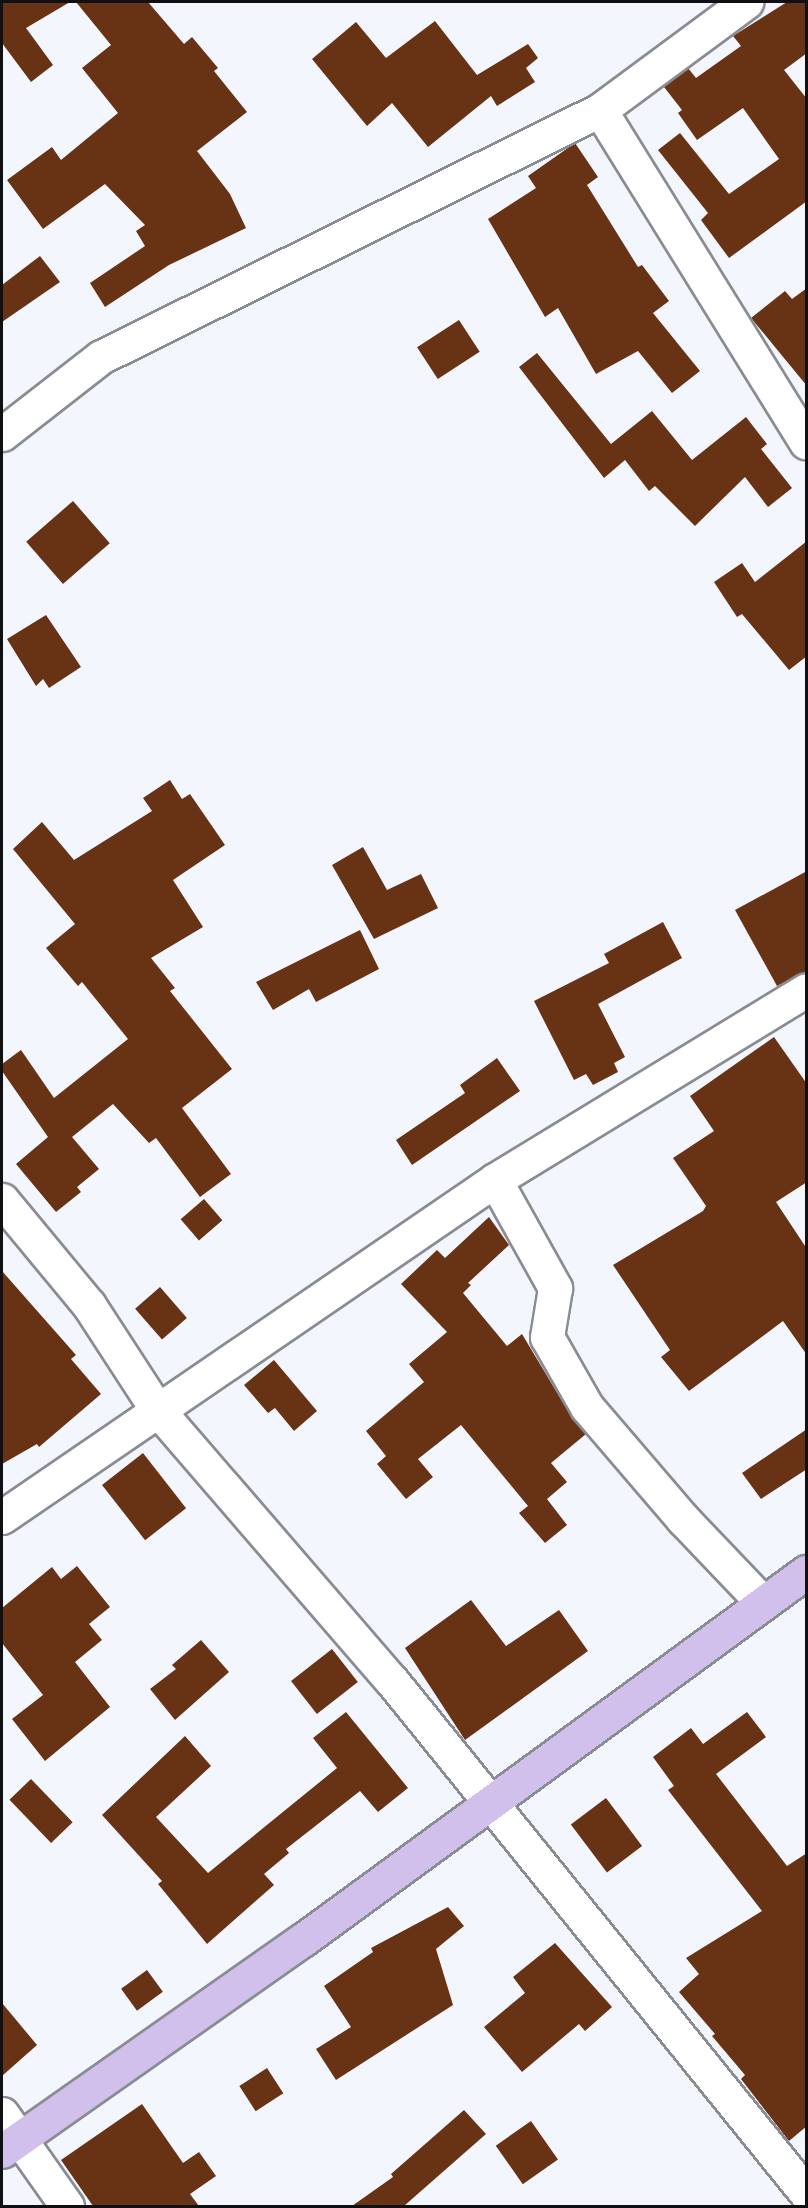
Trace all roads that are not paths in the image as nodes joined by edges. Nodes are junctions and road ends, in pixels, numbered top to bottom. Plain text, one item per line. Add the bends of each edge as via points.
1 (746, 2) edge
2 (600, 110) junction
3 (2, 434) edge
4 (807, 442) edge
5 (807, 990) edge
6 (495, 1180) junction
7 (2, 1200) edge
8 (156, 1408) junction
9 (2, 1517) edge
10 (807, 1572) edge
11 (763, 1603) junction
12 (488, 1804) junction
13 (7, 2135) edge
14 (807, 2193) edge
15 (67, 2206) edge

1 - 2 street
2 - 3 street via 101,357
2 - 4 street
5 - 6 street
6 - 8 street
6 - 11 street via 555,1288 548,1337 587,1407 683,1519
7 - 8 street via 89,1305
8 - 9 street
8 - 12 street via 392,1681
10 - 11 main road
11 - 12 main road
12 - 13 main road
12 - 14 street via 629,1970
13 - 15 street

